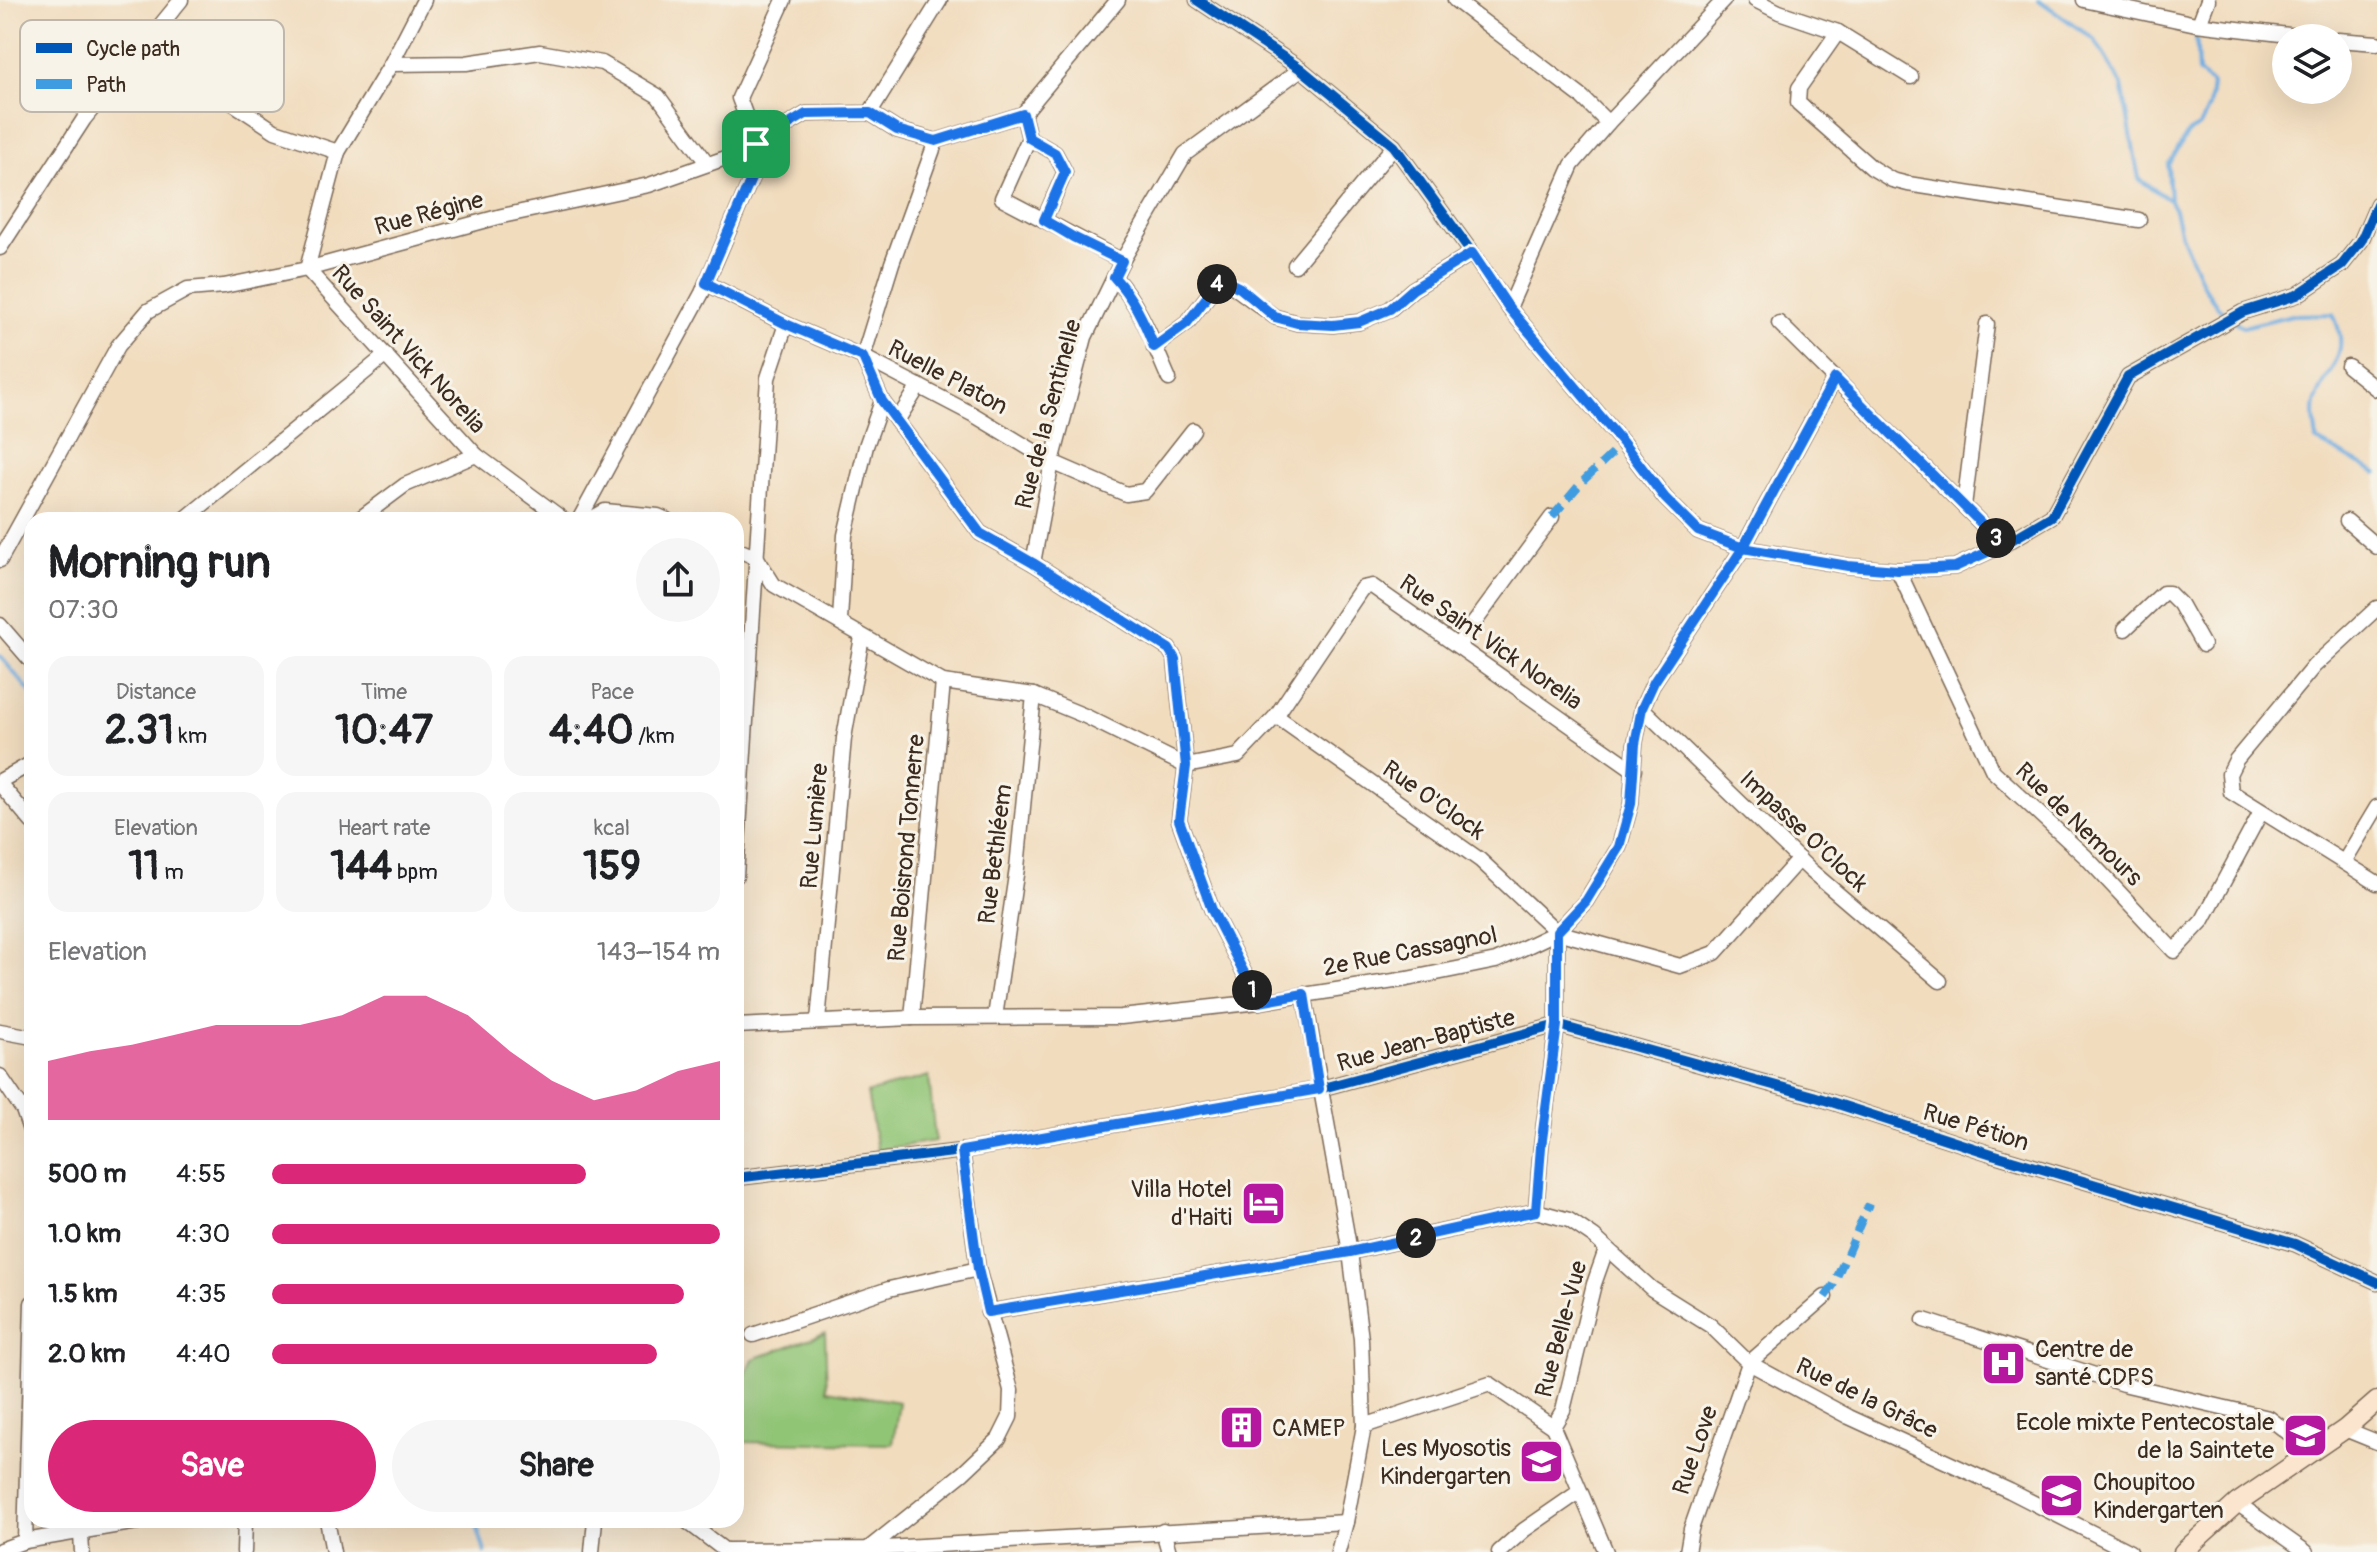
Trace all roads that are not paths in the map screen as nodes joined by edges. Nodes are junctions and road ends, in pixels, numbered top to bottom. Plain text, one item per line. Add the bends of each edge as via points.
1 (181, 0) edge
2 (424, 0) edge
3 (784, 0) edge
4 (940, 0) edge
5 (1118, 0) edge
6 (1197, 0) edge
7 (1455, 0) edge
8 (1724, 0) edge
9 (1755, 0) edge
10 (2084, 0) edge
11 (2208, 0) edge
12 (2106, 2) edge
13 (165, 20) edge
14 (2199, 24) junction
15 (1838, 32) junction
16 (2272, 33) edge
17 (2352, 41) edge
18 (2377, 43) edge
19 (391, 64) junction
20 (1301, 69) junction
21 (1911, 77) dead end
22 (90, 112) edge
23 (246, 112) edge
24 (870, 113) junction
25 (1023, 114) junction
26 (1608, 123) junction
27 (1029, 138) junction
28 (936, 141) junction
29 (756, 144) junction
30 (1394, 146) junction
31 (338, 152) junction
32 (707, 163) junction
33 (2377, 204) edge
34 (1044, 220) junction
35 (2139, 220) dead end
36 (0, 248) edge
37 (1472, 253) junction
38 (1122, 261) junction
39 (1295, 265) dead end
40 (307, 269) junction
41 (1114, 277) junction
42 (706, 283) junction
43 (1509, 308) junction
44 (1779, 323) dead end
45 (786, 324) junction
46 (1987, 324) dead end
47 (1154, 347) junction
48 (386, 355) junction
49 (863, 357) junction
50 (2348, 366) dead end
51 (1835, 378) junction
52 (1169, 379) dead end
53 (919, 386) junction
54 (2377, 389) edge
55 (882, 401) junction
56 (897, 421) junction
57 (1193, 430) dead end
58 (476, 455) junction
59 (1052, 462) junction
60 (1964, 506) junction
61 (26, 512) edge
62 (194, 512) edge
63 (370, 512) edge
64 (553, 512) edge
65 (583, 512) edge
66 (24, 516) edge
67 (1552, 517) dead end
68 (2347, 521) dead end
69 (2003, 545) junction
70 (2377, 547) edge
71 (1743, 548) junction
72 (744, 552) edge
73 (757, 558) junction
74 (0, 560) edge
75 (1033, 563) junction
76 (1898, 570) junction
77 (2377, 608) edge
78 (840, 620) junction
79 (0, 625) edge
80 (2125, 629) dead end
81 (862, 637) junction
82 (1458, 645) junction
83 (2203, 645) dead end
84 (24, 653) edge
85 (943, 682) junction
86 (1034, 695) junction
87 (1642, 708) junction
88 (1276, 716) junction
89 (744, 755) edge
90 (1186, 766) junction
91 (24, 768) edge
92 (1634, 770) junction
93 (0, 782) edge
94 (2377, 807) edge
95 (24, 812) edge
96 (2261, 812) junction
97 (1799, 859) junction
98 (2344, 862) junction
99 (2377, 883) edge
100 (1557, 932) junction
101 (1940, 981) dead end
102 (1304, 994) junction
103 (1259, 1002) junction
104 (995, 1017) junction
105 (912, 1018) junction
106 (818, 1021) junction
107 (1557, 1025) junction
108 (744, 1026) edge
109 (0, 1031) edge
110 (24, 1036) edge
111 (0, 1076) edge
112 (1319, 1089) junction
113 (24, 1113) edge
114 (962, 1151) junction
115 (744, 1177) edge
116 (1536, 1211) junction
117 (1606, 1250) junction
118 (1350, 1252) junction
119 (978, 1269) junction
120 (2377, 1282) edge
121 (1825, 1297) dead end
122 (988, 1312) junction
123 (1924, 1320) dead end
124 (753, 1335) dead end
125 (1749, 1363) junction
126 (2377, 1401) edge
127 (1364, 1426) junction
128 (1553, 1427) junction
129 (2345, 1429) junction
130 (2377, 1442) edge
131 (2312, 1451) junction
132 (1579, 1492) junction
133 (2237, 1503) junction
134 (1346, 1522) junction
135 (25, 1528) edge
136 (110, 1528) edge
137 (245, 1528) edge
138 (328, 1528) edge
139 (594, 1528) edge
140 (696, 1528) edge
141 (1163, 1531) junction
142 (81, 1534) junction
143 (25, 1541) junction
144 (0, 1550) edge
145 (867, 1550) edge
146 (727, 1551) edge
147 (82, 1552) edge
148 (244, 1552) edge
149 (333, 1552) edge
150 (592, 1552) edge
151 (1169, 1552) edge
152 (1338, 1552) edge
153 (1499, 1552) edge
154 (1606, 1552) edge
155 (1687, 1552) edge
156 (2130, 1552) edge
157 (2183, 1552) edge
158 (2306, 1552) edge

1 - 13 street
2 - 19 street, Rue Saint Vick Norelia
3 - 29 street via 739,98
4 - 24 street
5 - 25 street
6 - 20 street
7 - 26 street via 1571,88
8 - 26 street
9 - 15 street
10 - 12 street
11 - 14 street
12 - 14 street
14 - 16 street
15 - 21 street
15 - 35 street via 1799,88 1798,103 1883,175 1908,184
17 - 18 street
19 - 31 street, Rue Saint Vick Norelia
19 - 32 street via 466,63 540,52 602,63 658,96
20 - 30 street
20 - 38 street, Rue de la Sentinelle via 1185,154
22 - 36 street
23 - 31 street via 275,131
24 - 28 street via 897,130
24 - 29 street, Rue Régine via 806,114
25 - 27 street
25 - 28 street
26 - 43 street via 1572,165
27 - 34 street via 1055,153 1065,172
27 - 34 street via 1002,198
28 - 49 street
29 - 32 street, Rue Régine
29 - 42 street via 754,172
30 - 37 street
30 - 39 street
31 - 40 street, Rue Saint Vick Norelia
32 - 40 street, Rue Régine via 649,185 502,216
33 - 69 street via 2361,241 2342,265 2297,295 2243,312 2128,377 2052,516
34 - 38 street
37 - 43 street
37 - 47 street via 1390,309 1359,322 1333,325 1275,317 1226,281 1217,284 1187,323
38 - 41 street, Rue de la Sentinelle
40 - 48 street, Rue Saint Vick Norelia
40 - 61 street, Rue Régine via 188,289 148,311 118,346
41 - 47 street via 1142,317
41 - 59 street, Rue de la Sentinelle via 1085,337
42 - 45 street, Ruelle Platon
42 - 65 street
43 - 71 street via 1665,498 1698,531
44 - 51 street
45 - 49 street, Ruelle Platon
45 - 73 street via 768,378
46 - 60 street
47 - 52 street
48 - 58 street, Rue Saint Vick Norelia
48 - 62 street
49 - 53 street, Ruelle Platon
49 - 55 street
50 - 54 street
51 - 60 street
51 - 71 street, 2e Rue Cassagnol
53 - 56 street
53 - 59 street, Ruelle Platon
55 - 56 street
55 - 78 street via 845,535
56 - 75 street via 980,533
57 - 59 street, Ruelle Platon via 1145,491 1137,494
58 - 63 street via 405,485
58 - 64 street, Rue Saint Vick Norelia
59 - 75 street, Rue de la Sentinelle
60 - 69 street
66 - 74 street, Rue Régine
67 - 82 street
68 - 70 street
69 - 76 street via 1955,567
71 - 76 street
71 - 87 street, 2e Rue Cassagnol
72 - 73 street
73 - 78 street via 774,585
73 - 89 street
75 - 90 street via 1169,649 1175,659
76 - 96 street, Rue de Nemours via 1993,771 2086,857 2174,951 2203,920
77 - 96 street via 2314,666 2236,760 2229,774 2231,792
78 - 81 street
79 - 84 street
80 - 83 street via 2169,593
81 - 85 street
81 - 106 street, Rue Lumière via 844,738
82 - 88 street, Rue Saint Vick Norelia via 1376,588 1362,588
82 - 92 street, Rue Saint Vick Norelia
85 - 86 street
85 - 105 street, Rue Boisrond Tonnerre
86 - 90 street
86 - 104 street, Rue Bethléem
87 - 92 street, 2e Rue Cassagnol
87 - 97 street, Impasse O'Clock
88 - 90 street, Rue Saint Vick Norelia via 1238,756
88 - 100 street, Rue O'Clock via 1480,860
90 - 103 street via 1179,820 1212,910
91 - 93 street
92 - 100 street, 2e Rue Cassagnol via 1619,847 1586,901
93 - 95 street
94 - 98 street
96 - 98 street
97 - 100 street via 1715,953 1680,966
97 - 101 street, Impasse O'Clock
98 - 99 street
100 - 102 street, 2e Rue Cassagnol via 1496,961
100 - 107 street
102 - 103 street, 2e Rue Cassagnol
102 - 112 street
103 - 104 street, 2e Rue Cassagnol via 1121,1017
104 - 105 street, 2e Rue Cassagnol
105 - 106 street, 2e Rue Cassagnol
106 - 108 street, 2e Rue Cassagnol
107 - 112 street, Rue Jean-Baptiste
107 - 116 street
107 - 120 street, Rue Pétion via 1813,1096 2281,1239
109 - 110 street
111 - 113 street
112 - 114 street, Rue Jean-Baptiste
112 - 118 street
114 - 115 street, Rue Jean-Baptiste
114 - 119 street
116 - 117 street, Rue de la Grâce via 1569,1220
116 - 118 street
117 - 125 street, Rue de la Grâce via 1652,1289 1711,1326
117 - 128 street, Rue Belle-Vue via 1563,1410
118 - 122 street
118 - 127 street
119 - 122 street
119 - 124 street via 889,1289
121 - 125 street
122 - 145 street via 1011,1390 1010,1417 999,1439
123 - 131 street via 2123,1384 2269,1418
125 - 155 street, Rue Love
125 - 156 street, Rue de la Grâce
126 - 129 street
127 - 128 street via 1490,1384
127 - 134 street
128 - 132 street, Rue Belle-Vue
129 - 130 street
129 - 131 street
131 - 133 street
132 - 153 street
132 - 154 street, Rue Belle-Vue
133 - 157 street
133 - 158 street
134 - 141 street
134 - 152 street
135 - 143 street
136 - 142 street
137 - 148 street
138 - 149 street
139 - 150 street
140 - 146 street
141 - 145 street
141 - 151 street
142 - 143 street
142 - 147 street
143 - 144 street
145 - 146 street

